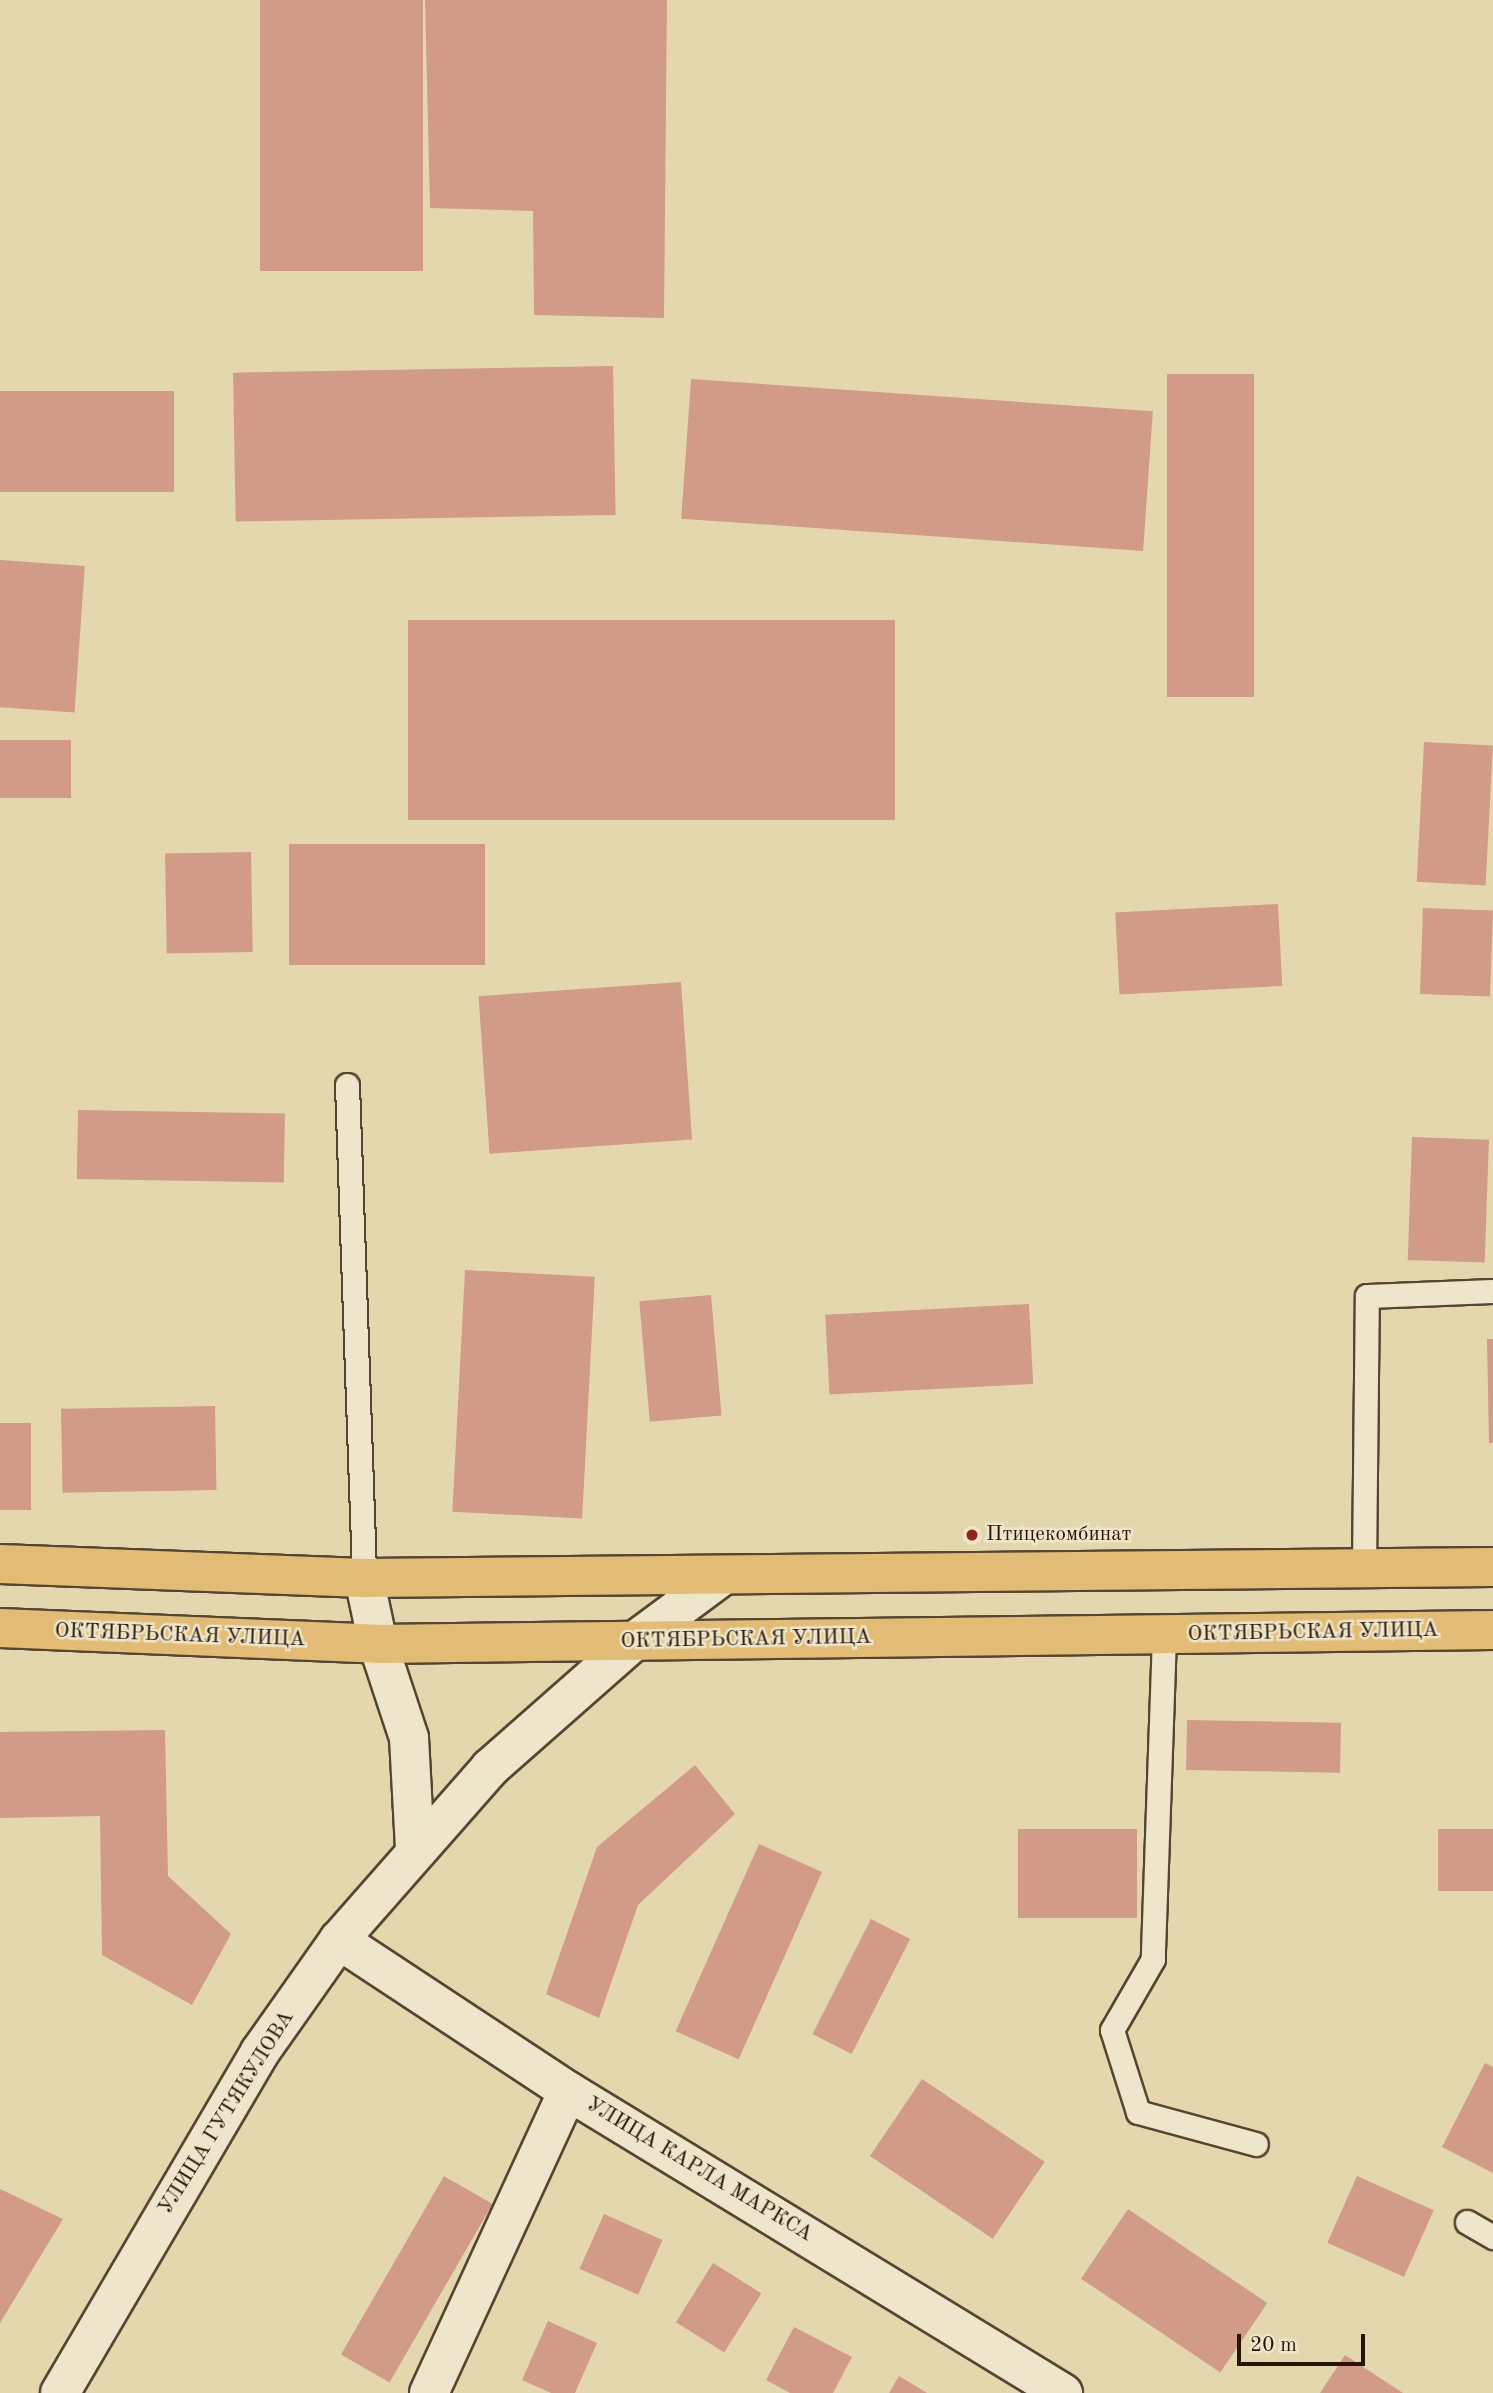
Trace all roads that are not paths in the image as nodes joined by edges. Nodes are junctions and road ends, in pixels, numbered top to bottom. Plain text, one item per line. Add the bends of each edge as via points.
1 (347, 1085) dead end
2 (1493, 1291) edge
3 (0, 1564) edge
4 (1493, 1567) edge
5 (1364, 1569) junction
6 (721, 1577) junction
7 (364, 1578) junction
8 (0, 1628) edge
9 (1493, 1630) edge
10 (1164, 1636) junction
11 (632, 1643) junction
12 (378, 1644) junction
13 (415, 1848) junction
14 (339, 1940) junction
15 (568, 2091) junction
16 (1256, 2144) dead end
17 (1467, 2222) dead end
18 (1493, 2236) edge
19 (60, 2393) edge
20 (429, 2393) edge
21 (1063, 2393) edge

1 - 7 lane
2 - 5 lane via 1367,1296
3 - 7 main road
4 - 5 main road
5 - 6 main road
6 - 7 main road
6 - 11 street, УЛИЦА ГУТЯКУЛОВА
7 - 12 street
8 - 12 main road, ОКТЯБРЬСКАЯ УЛИЦА
9 - 10 main road, ОКТЯБРЬСКАЯ УЛИЦА
10 - 11 main road, ОКТЯБРЬСКАЯ УЛИЦА via 764,1636
10 - 16 lane via 1153,1959 1112,2030 1138,2112
11 - 12 main road, ОКТЯБРЬСКАЯ УЛИЦА
11 - 13 street, УЛИЦА ГУТЯКУЛОВА via 490,1768
12 - 13 street via 409,1738
13 - 14 street, УЛИЦА ГУТЯКУЛОВА
14 - 15 street, УЛИЦА КАРЛА МАРКСА
14 - 19 street, УЛИЦА ГУТЯКУЛОВА via 260,2052
15 - 20 street
15 - 21 street, УЛИЦА КАРЛА МАРКСА
17 - 18 lane

